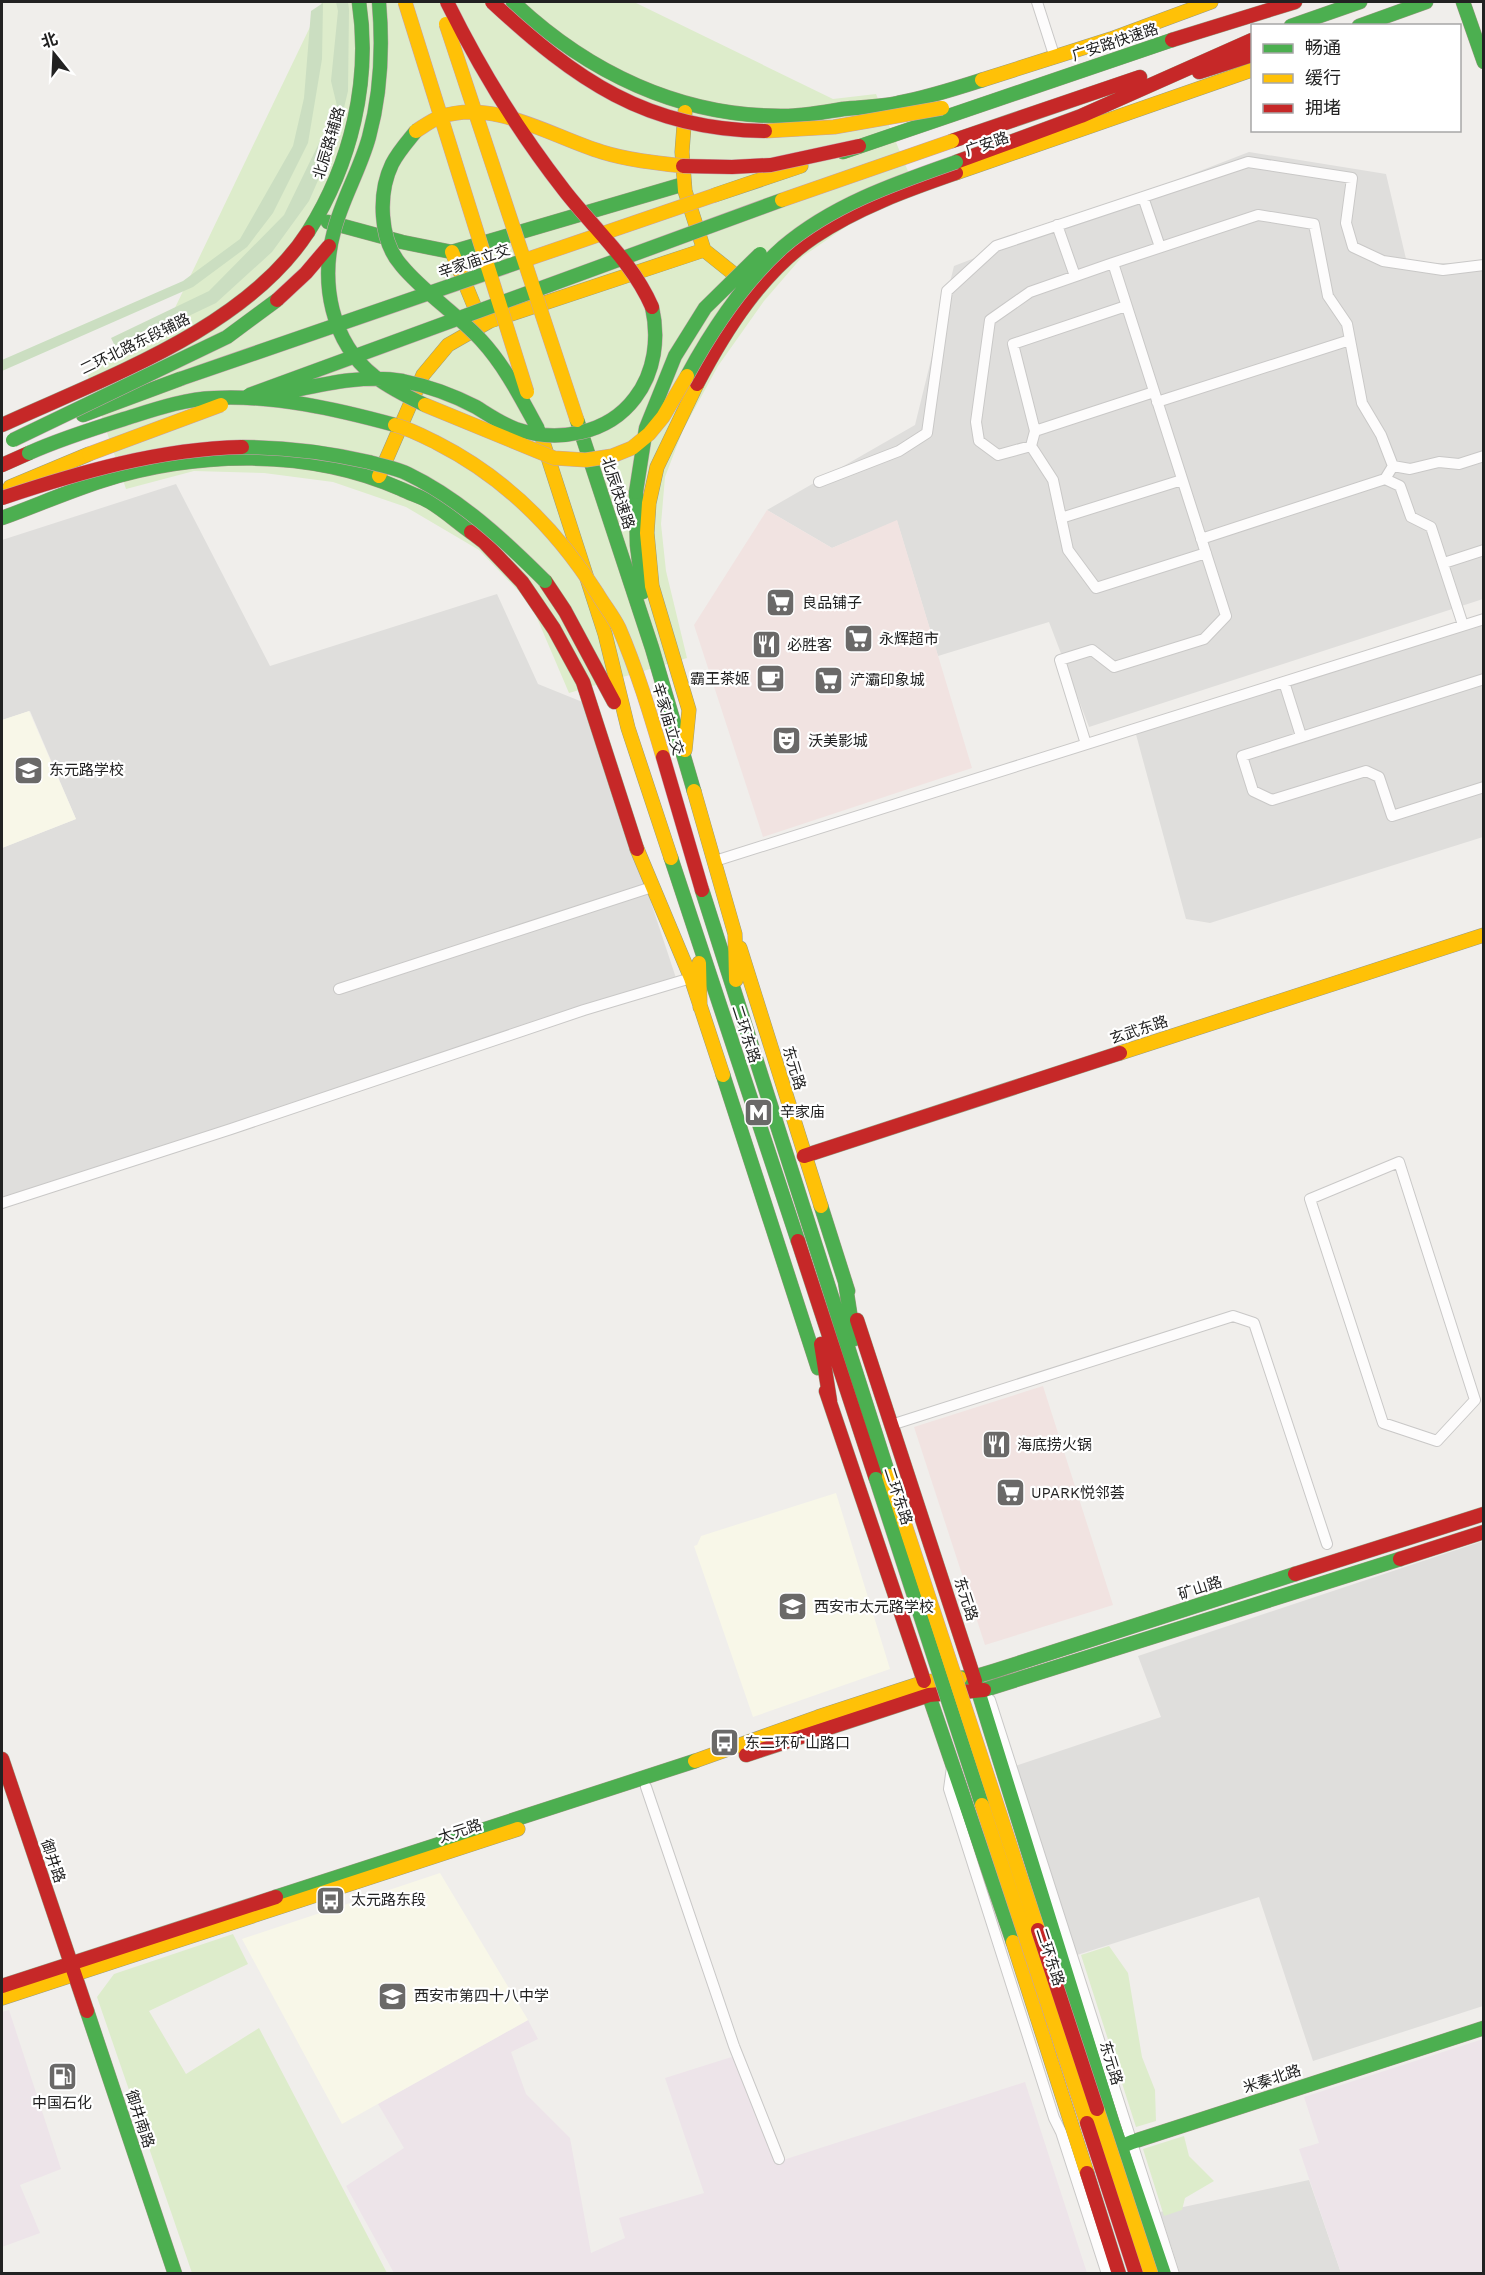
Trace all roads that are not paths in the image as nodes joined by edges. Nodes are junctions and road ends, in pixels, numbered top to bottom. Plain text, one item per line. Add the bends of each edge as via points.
1 (359, 2) edge
2 (379, 2) edge
3 (388, 2) edge
4 (405, 2) edge
5 (439, 2) edge
6 (447, 2) edge
7 (492, 2) edge
8 (513, 2) edge
9 (1037, 2) edge
10 (1211, 2) edge
11 (1255, 2) edge
12 (1295, 2) edge
13 (1360, 2) edge
14 (1426, 2) edge
15 (1463, 2) edge
16 (1296, 24) edge
17 (1365, 24) edge
18 (1251, 40) edge
19 (1251, 40) edge
20 (1139, 51) junction
21 (1251, 55) edge
22 (1055, 58) junction
23 (1484, 62) edge
24 (1251, 70) edge
25 (686, 103) junction
26 (944, 112) junction
27 (1081, 116) junction
28 (860, 146) junction
29 (909, 155) junction
30 (684, 184) junction
31 (1143, 197) junction
32 (316, 219) junction
33 (1057, 225) junction
34 (1160, 247) junction
35 (704, 250) junction
36 (452, 252) junction
37 (1113, 263) junction
38 (1484, 265) edge
39 (1075, 276) junction
40 (755, 292) junction
41 (1126, 306) junction
42 (482, 326) junction
43 (1350, 340) junction
44 (1156, 397) junction
45 (225, 404) junction
46 (2, 425) edge
47 (538, 429) junction
48 (1035, 431) junction
49 (7, 443) edge
50 (1031, 446) junction
51 (1484, 456) edge
52 (2, 465) edge
53 (1393, 466) junction
54 (1410, 470) junction
55 (378, 479) junction
56 (1385, 479) junction
57 (1182, 480) junction
58 (819, 482) dead end
59 (1400, 486) junction
60 (2, 490) edge
61 (2, 498) edge
62 (2, 518) edge
63 (1061, 518) junction
64 (1202, 539) junction
65 (1484, 550) edge
66 (1206, 553) junction
67 (1444, 563) junction
68 (1484, 619) edge
69 (1463, 625) junction
70 (652, 648) junction
71 (1484, 679) edge
72 (1284, 682) junction
73 (628, 728) junction
74 (1301, 736) junction
75 (1086, 744) junction
76 (685, 760) junction
77 (1484, 787) edge
78 (715, 861) junction
79 (652, 887) junction
80 (735, 934) junction
81 (1484, 935) edge
82 (699, 942) junction
83 (691, 978) junction
84 (339, 989) dead end
85 (736, 1001) junction
86 (700, 1007) junction
87 (804, 1156) junction
88 (1310, 1198) joint
89 (2, 1203) edge
90 (845, 1281) junction
91 (813, 1288) junction
92 (862, 1395) junction
93 (830, 1401) junction
94 (891, 1425) junction
95 (882, 1478) junction
96 (1484, 1514) edge
97 (1484, 1532) edge
98 (1327, 1544) dead end
99 (974, 1677) junction
100 (927, 1689) junction
101 (978, 1692) junction
102 (2, 1759) edge
103 (646, 1788) junction
104 (73, 1969) junction
105 (2, 1986) edge
106 (2, 1998) edge
107 (1484, 2028) edge
108 (1126, 2145) junction
109 (779, 2159) dead end
110 (1077, 2162) junction
111 (175, 2274) edge
112 (1107, 2274) edge
113 (1119, 2274) edge
114 (1136, 2274) edge
115 (1151, 2274) edge
116 (1164, 2274) edge
117 (1174, 2274) edge

1 - 32 main road, 北辰路辅路 via 363,62 357,114 334,184
2 - 27 main road, bridge via 383,46 371,129 333,231 327,263 336,322 358,360 400,392 554,458 598,460 619,455 654,431 738,295 784,247 809,229 893,184
3 - 49 main road, bridge via 391,68 384,122 362,190 311,269 267,309 227,337
4 - 47 main road, bridge
5 - 70 main road, 北辰快速路, bridge
6 - 45 main road, bridge via 508,110 567,193 610,242 652,307 654,359 639,397 601,428 558,435 520,430 429,389 380,379 343,381
7 - 26 main road, bridge via 561,62 618,98 666,116 723,129 773,130 831,127
8 - 25 main road via 542,28 607,72
9 - 22 street
10 - 22 main road
11 - 20 main road
12 - 20 main road, 广安路快速路
13 - 16 main road
14 - 17 main road
15 - 23 main road
18 - 27 main road
19 - 29 main road, bridge
20 - 26 main road, 广安路快速路
21 - 27 main road
22 - 25 main road via 898,103 783,116 735,113
24 - 40 main road, 广安路 via 921,184 859,211 813,238
25 - 30 main road
26 - 28 main road, 辛家庙立交
28 - 47 main road, bridge via 772,165 709,167 625,159 478,111 452,112 427,121 404,143 388,168 384,224 393,254 488,348
28 - 49 main road, 辛家庙立交, bridge via 180,379
29 - 45 main road, bridge
29 - 70 main road, bridge via 796,225 755,258 705,308 675,356 646,428 636,492 637,545
30 - 35 main road
30 - 36 main road
31 - 33 street
31 - 34 street
31 - 38 street via 1248,162 1352,178 1346,223 1353,247 1383,261 1443,270
32 - 36 main road
32 - 46 main road, 二环北路东段辅路 via 281,266 207,328
33 - 39 street
33 - 58 street via 996,246 947,291 927,433 899,451
34 - 37 street
34 - 43 street via 1258,215 1314,224 1328,296 1347,324
35 - 40 main road
35 - 42 main road
36 - 42 main road
37 - 39 street
37 - 41 street
39 - 50 street via 1030,292 990,320 976,422 979,441 998,455
40 - 76 main road, 广安路 via 708,363 677,422 657,467 649,503 647,533 652,586 688,710
41 - 44 street
41 - 48 street via 1013,344
42 - 55 main road via 448,345 423,375
43 - 44 street
43 - 53 street via 1362,403
44 - 48 street
44 - 57 street
45 - 60 main road, bridge
47 - 73 main road via 605,634
48 - 50 street
50 - 63 street via 1053,480
51 - 54 street via 1459,464 1439,462
52 - 85 main road, 辛家庙立交, bridge via 63,438 158,408 221,398 305,404 406,428 460,454 493,477 522,501 577,562 618,626 646,698
53 - 54 street
53 - 56 street
54 - 59 street
55 - 62 main road via 328,466 268,459 208,460 101,481
55 - 79 main road via 430,502 484,542 522,582 554,629 583,682 631,835
56 - 59 street
56 - 64 street
57 - 63 street
57 - 64 street
59 - 67 street via 1411,517 1431,527
61 - 73 main road, bridge via 95,468 195,449 285,448 342,454 409,474 456,504 513,549 545,581 566,611
63 - 66 street via 1068,550 1096,588
64 - 66 street
65 - 67 street
66 - 75 street via 1226,616 1204,639 1114,667 1092,650 1060,660
67 - 69 street
68 - 69 street
69 - 72 street
70 - 76 main road, 北辰快速路
71 - 74 street
72 - 74 street
72 - 75 street
73 - 82 main road, 二环东路
74 - 77 street via 1242,756 1253,791 1272,800 1366,771 1379,777 1392,816
75 - 78 street
76 - 78 main road, 北辰快速路
78 - 80 main road, 北辰快速路
79 - 83 main road
79 - 84 street
80 - 85 main road, 北辰快速路
80 - 87 main road, 东元路
81 - 87 main road, 玄武东路
82 - 86 main road
82 - 91 main road, 二环东路
83 - 86 main road
83 - 89 street
85 - 92 main road, 辛家庙立交
86 - 93 main road
87 - 90 main road, 东元路
88 - 88 street via 1383,1423 1437,1441 1475,1400 1399,1162
90 - 92 main road
90 - 94 main road, 东元路
91 - 93 main road
91 - 95 main road, 二环东路
92 - 95 main road
93 - 100 main road
94 - 98 street via 1233,1316 1254,1323
94 - 99 main road, 东元路
95 - 114 main road, 二环东路, bridge
95 - 115 main road, 二环东路, bridge
96 - 99 main road, 矿山路
97 - 101 main road
99 - 100 main road, 矿山路
99 - 101 main road, 东元路
100 - 101 main road
100 - 103 main road, 太元路
100 - 104 main road, 太元路 via 818,1717
100 - 110 main road via 1031,1996
101 - 108 main road, 东元路
102 - 104 main road, 御井路
103 - 104 main road, 太元路
103 - 109 street via 734,2046
104 - 105 main road, 太元路
104 - 106 main road, 太元路
104 - 111 main road, 御井南路
107 - 108 main road, 米秦北路
108 - 110 main road, 米秦北路
108 - 116 main road, 东元路
108 - 117 street
110 - 112 street
110 - 113 main road

